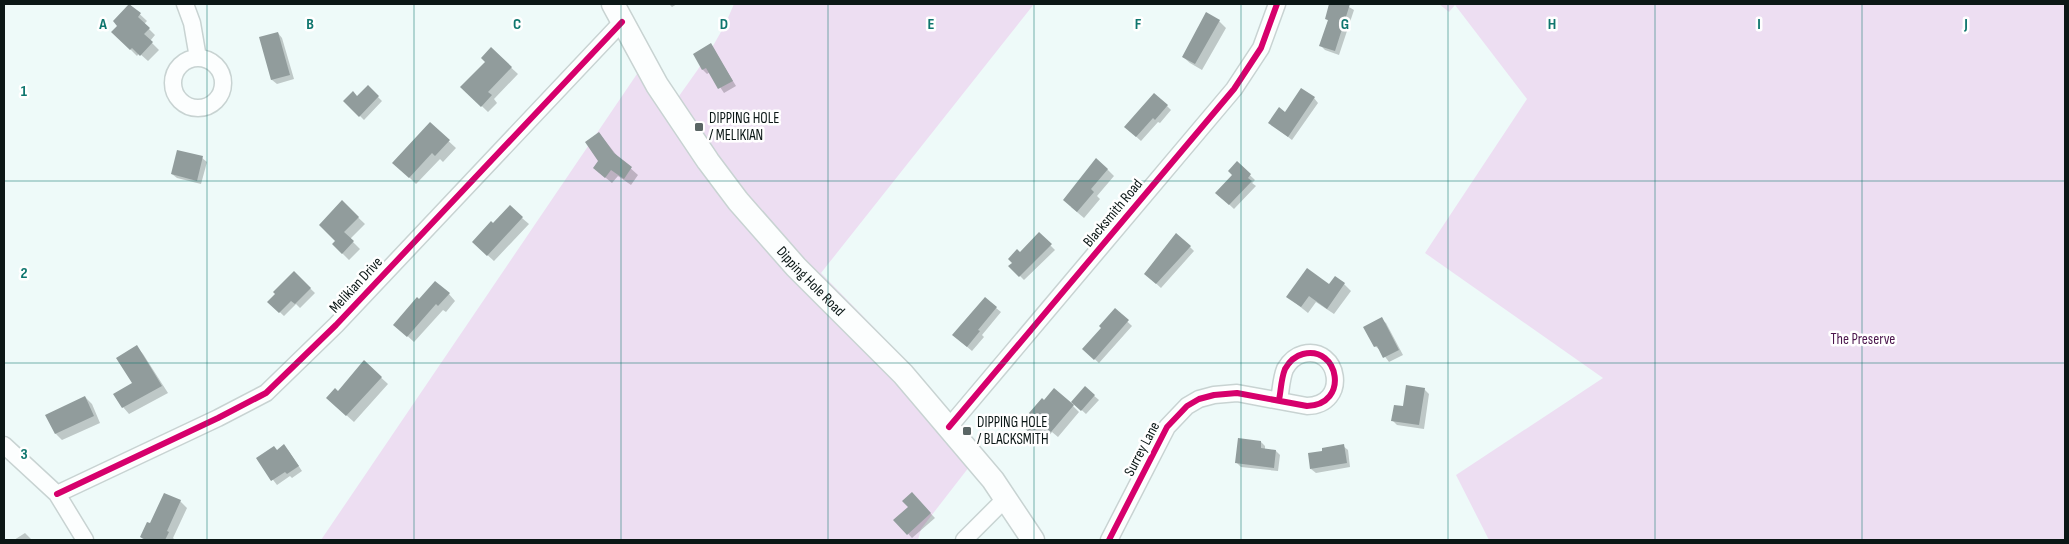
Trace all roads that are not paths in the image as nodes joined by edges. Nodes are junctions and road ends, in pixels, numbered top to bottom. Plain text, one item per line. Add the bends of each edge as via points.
1 (185, 4) edge
2 (1277, 4) edge
3 (617, 13) edge
4 (198, 58) dead end
5 (1279, 400) dead end
6 (949, 427) junction
7 (4, 445) edge
8 (57, 494) junction
9 (1005, 499) junction
10 (85, 540) edge
11 (964, 540) edge
12 (1033, 540) edge
13 (1110, 540) edge

1 - 4 street
2 - 6 street, Blacksmith Road via 1261,48 1234,89
3 - 6 main road, Dipping Hole Road via 657,86 738,201 802,273 904,374
3 - 8 street, Melikian Drive via 336,325 266,393
5 - 13 street, Surrey Lane via 1236,393 1214,395 1187,406 1167,427
6 - 9 main road, Dipping Hole Road via 994,480
7 - 8 street
8 - 10 street
9 - 11 street
9 - 12 main road, Dipping Hole Road

